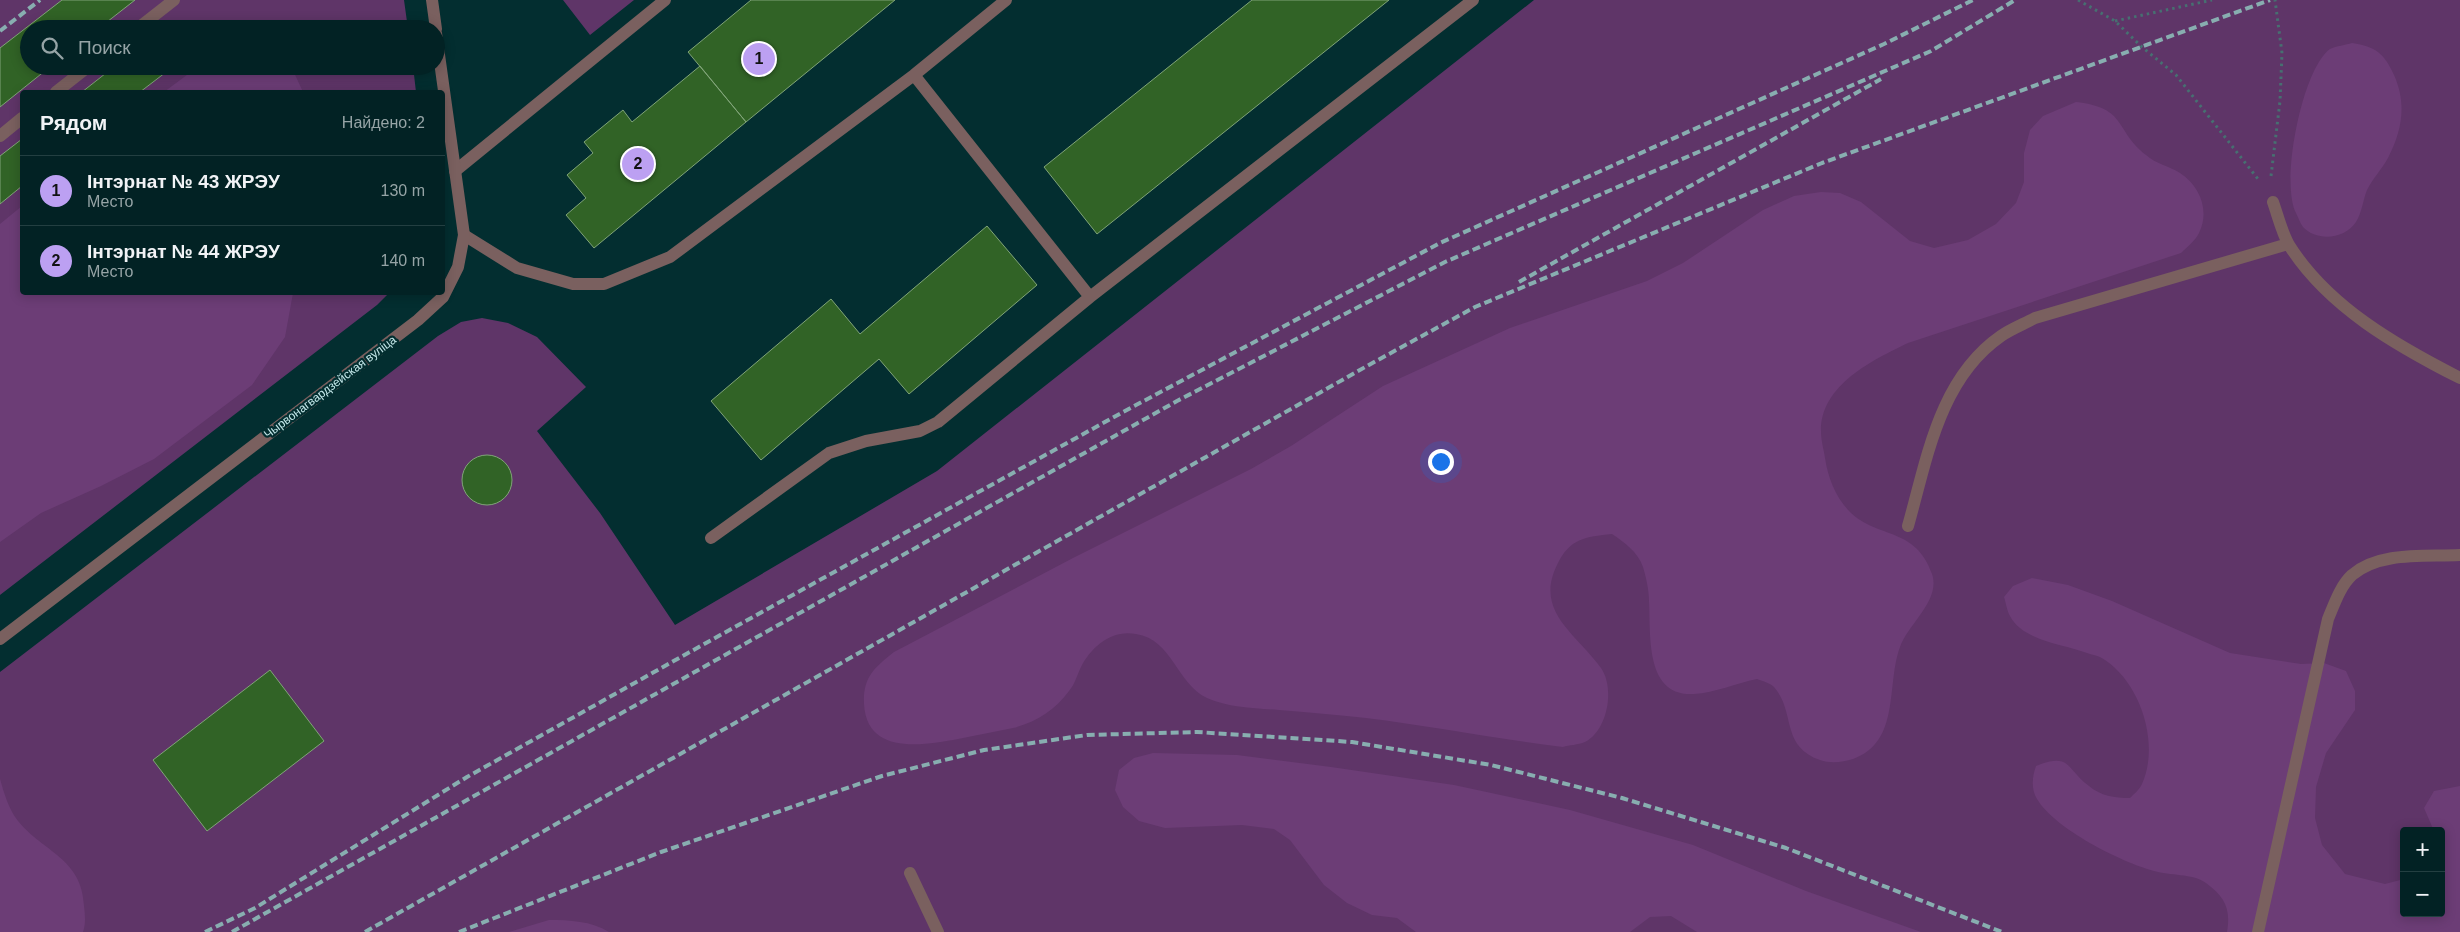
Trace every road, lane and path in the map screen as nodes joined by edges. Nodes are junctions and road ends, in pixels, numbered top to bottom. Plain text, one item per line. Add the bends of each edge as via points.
1 (174, 0) edge
2 (432, 0) edge
3 (665, 0) edge
4 (1006, 0) edge
5 (1473, 0) edge
6 (2078, 0) edge
7 (2212, 0) edge
8 (2275, 0) edge
9 (148, 20) edge
10 (435, 20) edge
11 (2115, 21) junction
12 (78, 75) edge
13 (442, 75) edge
14 (914, 75) junction
15 (59, 90) edge
16 (444, 90) edge
17 (445, 98) edge
18 (20, 120) edge
19 (0, 136) edge
20 (455, 171) junction
21 (2273, 202) junction
22 (464, 234) junction
23 (2288, 244) junction
24 (445, 291) edge
25 (443, 295) edge
26 (1090, 297) junction
27 (2460, 378) edge
28 (1908, 526) dead end
29 (711, 538) dead end
30 (2460, 555) edge
31 (0, 639) edge
32 (910, 873) dead end
33 (938, 932) edge
34 (2258, 932) edge

1 - 9 street
2 - 10 street
3 - 20 street
4 - 14 street
5 - 26 street
6 - 11 path
7 - 11 path
8 - 21 path via 2282,53 2270,182
11 - 21 path via 2176,75
12 - 15 street
13 - 16 street, Чырвонагвардзейская вуліца
14 - 22 street via 670,257 604,284 572,284 517,268
14 - 26 street
17 - 20 street, Чырвонагвардзейская вуліца
18 - 19 street
20 - 22 street, Чырвонагвардзейская вуліца
21 - 23 street
22 - 24 street, Чырвонагвардзейская вуліца via 458,267
23 - 27 street via 2324,289 2379,332
23 - 28 street via 2035,318 2000,336 1972,363 1948,397
25 - 31 street, Чырвонагвардзейская вуліца via 418,320
26 - 29 street via 938,422 920,431 866,441 829,453
30 - 34 street via 2400,557 2374,564 2352,575 2337,596 2328,619
32 - 33 street

